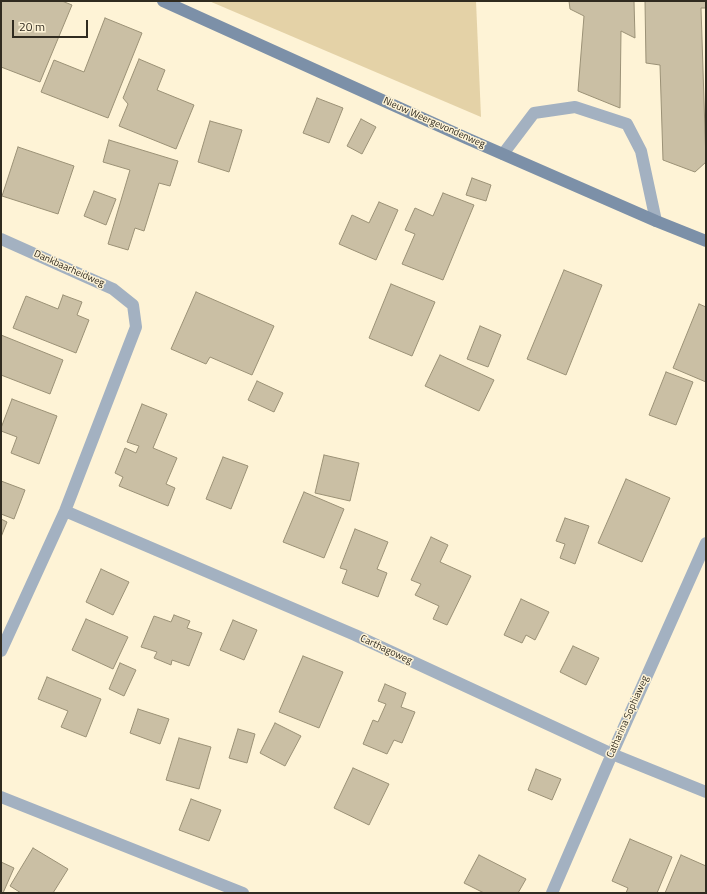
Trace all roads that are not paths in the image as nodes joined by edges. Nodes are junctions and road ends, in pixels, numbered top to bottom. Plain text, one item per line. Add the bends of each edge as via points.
1 (163, 1) edge
2 (502, 154) junction
3 (656, 221) junction
4 (1, 239) edge
5 (706, 241) edge
6 (65, 511) junction
7 (706, 543) edge
8 (1, 651) edge
9 (612, 754) junction
10 (706, 792) edge
11 (1, 798) edge
12 (238, 891) edge
13 (552, 893) edge

1 - 2 street, Nieuw Weergevondenweg
2 - 3 street, Nieuw Weergevondenweg
2 - 3 street via 534,113 575,107 627,124 641,151
3 - 5 street, Nieuw Weergevondenweg
4 - 6 street, Dankbaarheidweg via 113,289 133,305 136,327
6 - 8 street
6 - 9 street, Carthagoweg via 355,635
7 - 9 street, Catharina Sophiaweg
9 - 10 street, Carthagoweg
9 - 13 street, Catharina Sophiaweg
11 - 12 street

